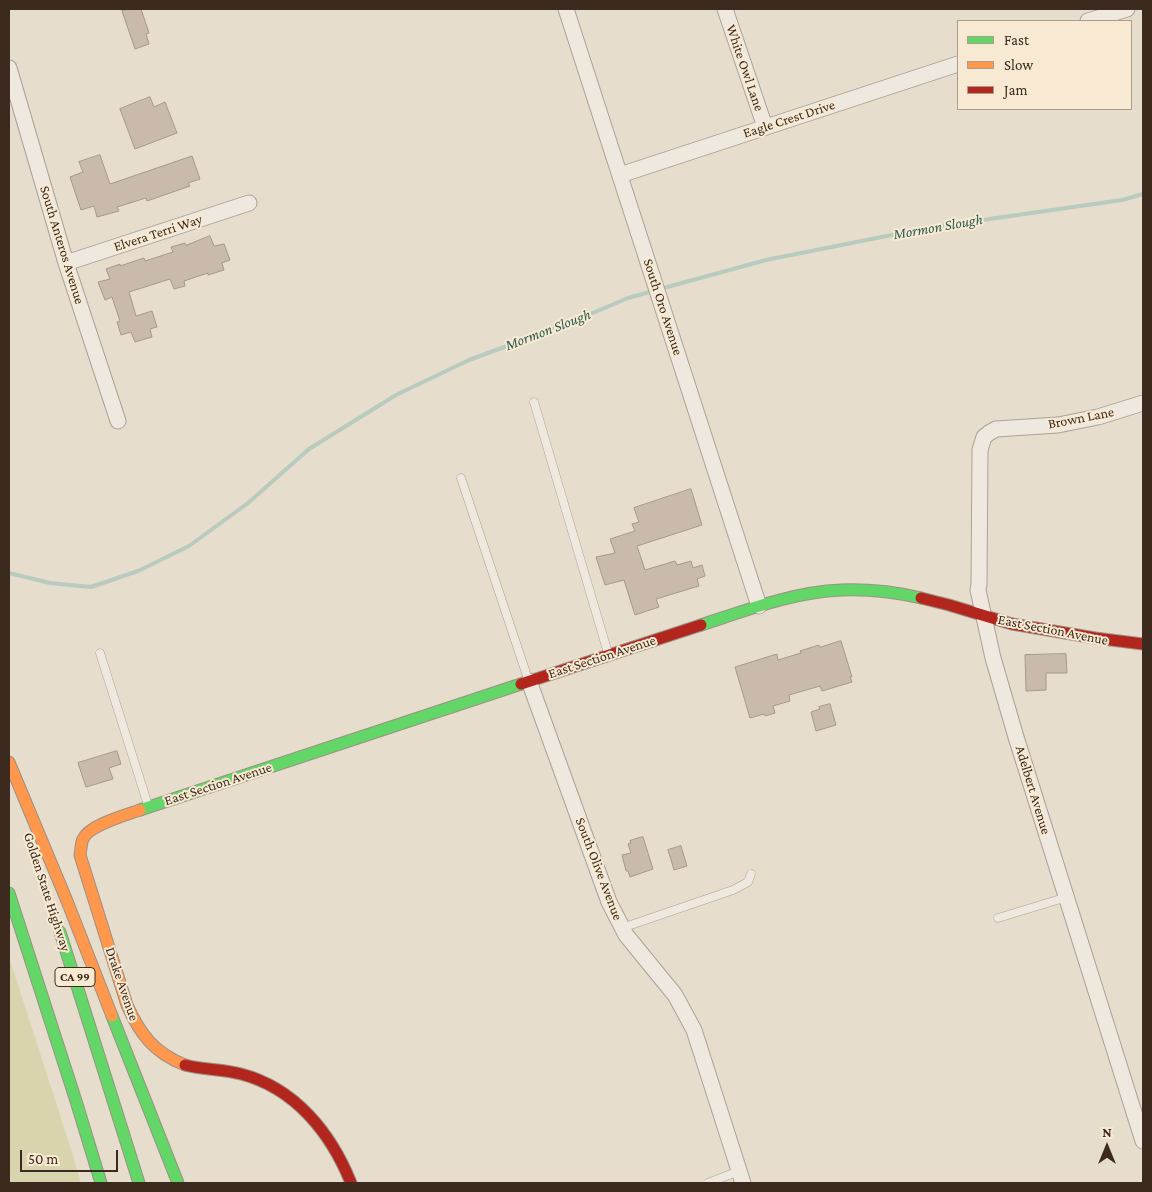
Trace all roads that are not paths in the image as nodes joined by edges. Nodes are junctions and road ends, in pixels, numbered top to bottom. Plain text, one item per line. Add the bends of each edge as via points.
1 (566, 9) edge
2 (725, 9) edge
3 (1127, 9) edge
4 (1091, 20) edge
5 (957, 64) edge
6 (9, 68) edge
7 (765, 127) junction
8 (620, 175) junction
9 (249, 203) dead end
10 (66, 263) junction
11 (534, 402) dead end
12 (1143, 403) edge
13 (118, 420) dead end
14 (989, 433) joint
15 (461, 478) dead end
16 (759, 606) junction
17 (983, 616) junction
18 (1143, 644) edge
19 (100, 653) dead end
20 (609, 655) junction
21 (529, 681) junction
22 (9, 762) edge
23 (9, 772) edge
24 (148, 807) junction
25 (81, 843) joint
26 (36, 855) dead end
27 (751, 874) dead end
28 (9, 892) edge
29 (1066, 897) junction
30 (998, 918) dead end
31 (57, 920) dead end
32 (622, 928) junction
33 (1143, 1138) edge
34 (741, 1177) edge
35 (101, 1183) edge
36 (139, 1183) edge
37 (178, 1183) edge
38 (351, 1183) edge
39 (708, 1183) edge

1 - 8 street, South Oro Avenue
2 - 7 street, White Owl Lane
3 - 4 street
5 - 7 street, Eagle Crest Drive
6 - 10 street, South Anteros Avenue
7 - 8 street, Eagle Crest Drive
8 - 16 street, South Oro Avenue
9 - 10 street, Elvera Terri Way
10 - 13 street, South Anteros Avenue
11 - 20 lane
12 - 14 street, Brown Lane via 1058,425 1000,428
14 - 17 street, Adelbert Avenue via 984,437 980,450 978,590
15 - 21 lane
16 - 17 main road, East Section Avenue via 796,596 842,590 878,591 956,606
16 - 20 main road, East Section Avenue
17 - 18 main road, East Section Avenue via 1067,634
17 - 29 street, Adelbert Avenue
19 - 24 lane
20 - 21 main road, East Section Avenue
21 - 24 main road, East Section Avenue
21 - 32 street, South Olive Avenue via 609,902
22 - 37 main road
23 - 26 main road, Golden State Highway
24 - 25 main road, East Section Avenue via 92,829
25 - 38 main road, Drake Avenue via 80,855 127,1005 142,1035 160,1053 180,1063 254,1078 286,1095 323,1130 334,1145
27 - 32 lane via 748,882 732,890
28 - 35 main road, CA 99
29 - 30 lane
29 - 33 street, Adelbert Avenue
31 - 36 main road, Golden State Highway / CA 99
32 - 34 street, South Olive Avenue via 675,994 694,1030
34 - 39 lane

